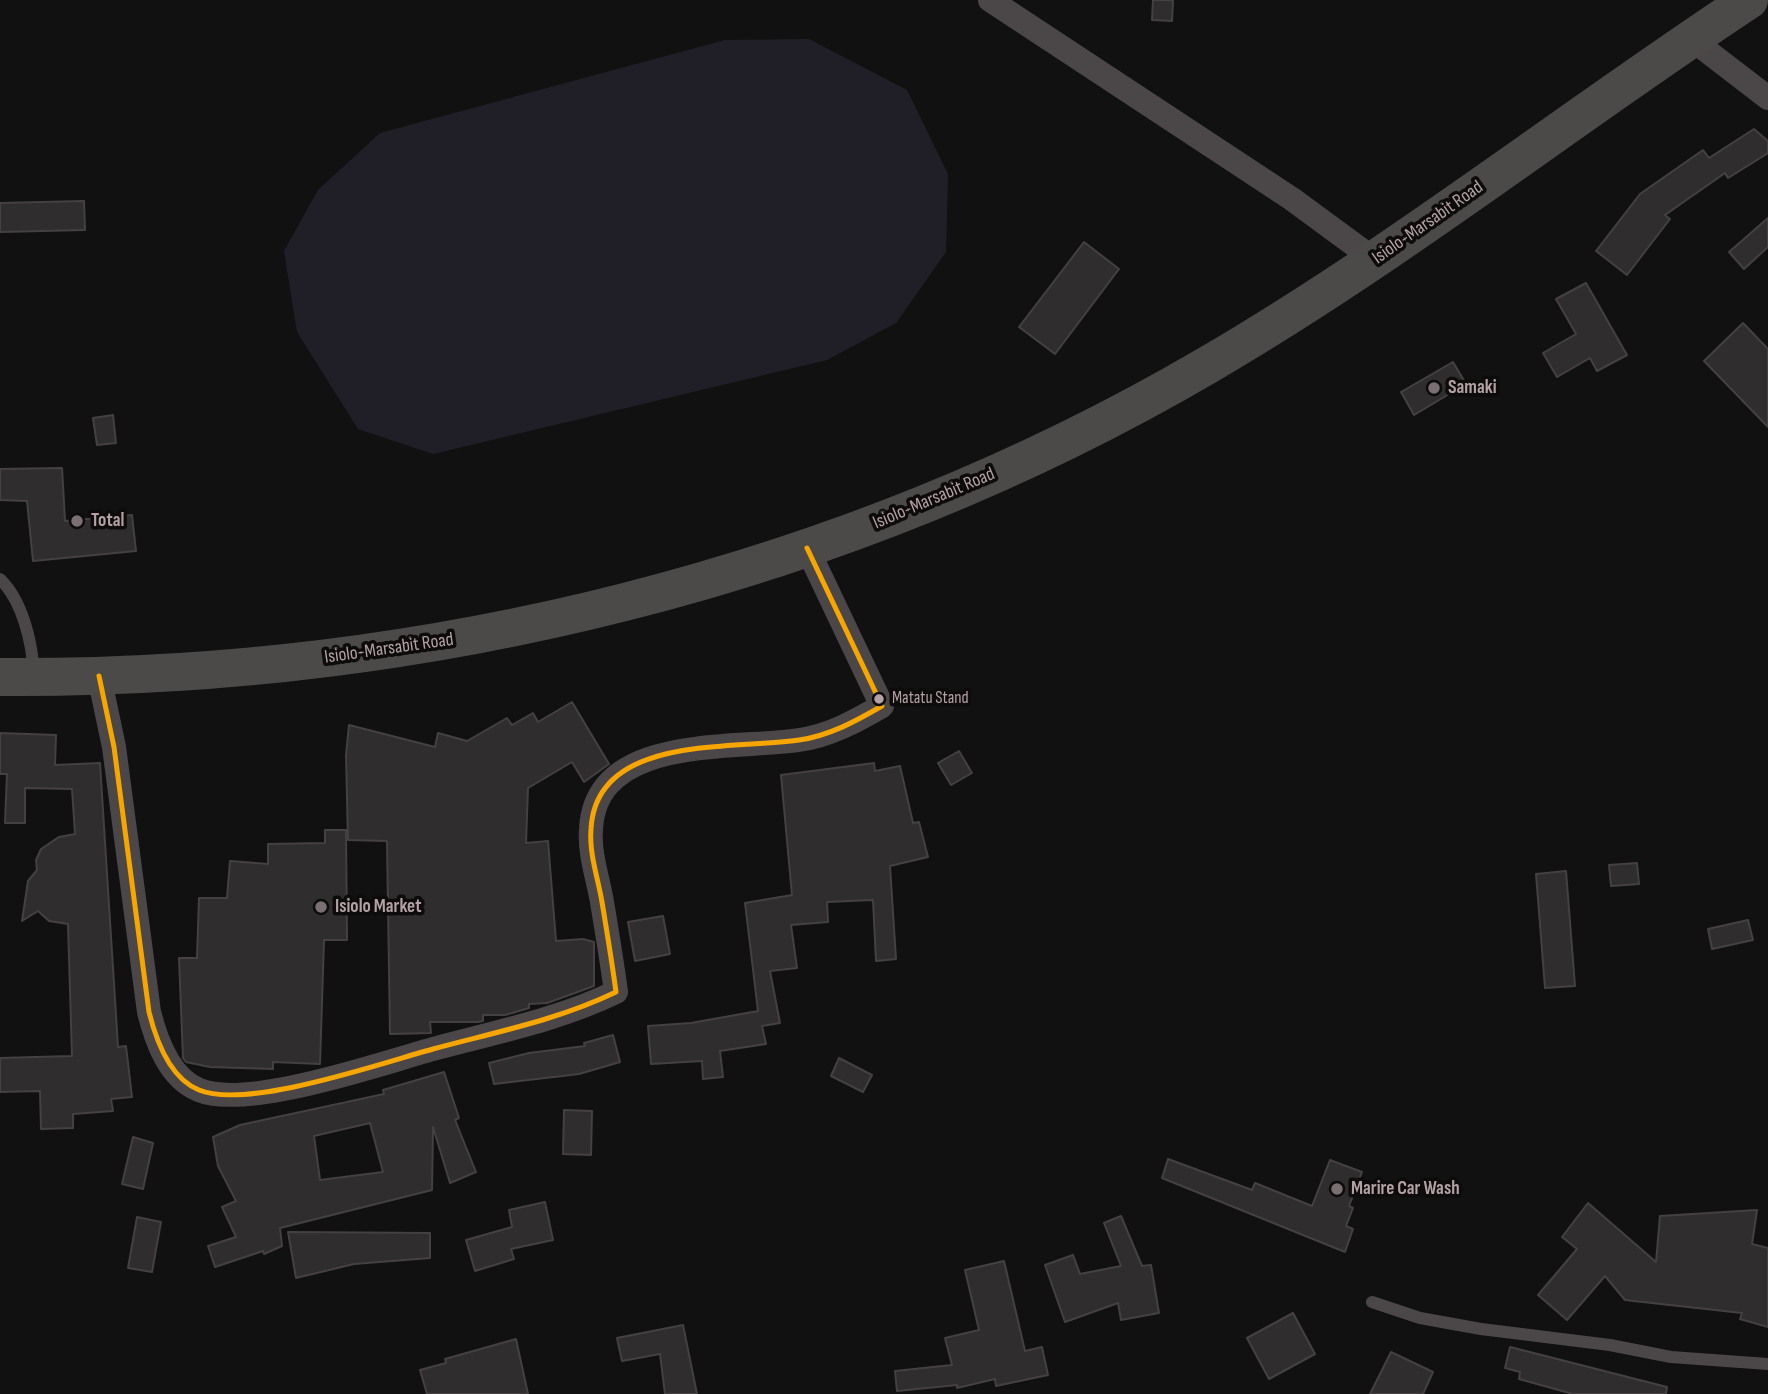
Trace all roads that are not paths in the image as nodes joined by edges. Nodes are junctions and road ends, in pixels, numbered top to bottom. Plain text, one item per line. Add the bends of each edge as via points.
1 (990, 0) edge
2 (1749, 0) edge
3 (1690, 38) junction
4 (1768, 98) edge
5 (1375, 260) junction
6 (807, 548) junction
7 (0, 579) edge
8 (99, 676) junction
9 (17, 677) edge
10 (1371, 1302) dead end
11 (1768, 1364) edge

1 - 5 street via 1292,199
2 - 3 highway, Isiolo-Marsabit Road
3 - 4 street
3 - 5 highway, Isiolo-Marsabit Road
5 - 6 highway, Isiolo-Marsabit Road via 1139,404 979,482
6 - 8 highway, Isiolo-Marsabit Road via 571,617 471,638 291,662
6 - 8 street via 882,706 842,728 802,740 662,755 608,783 593,808 590,831 616,992 529,1025 288,1088 231,1094 198,1090 163,1053 149,1012 116,758
7 - 9 lane via 26,631
8 - 9 highway, Isiolo-Marsabit Road
10 - 11 lane via 1420,1318 1480,1329 1671,1357

